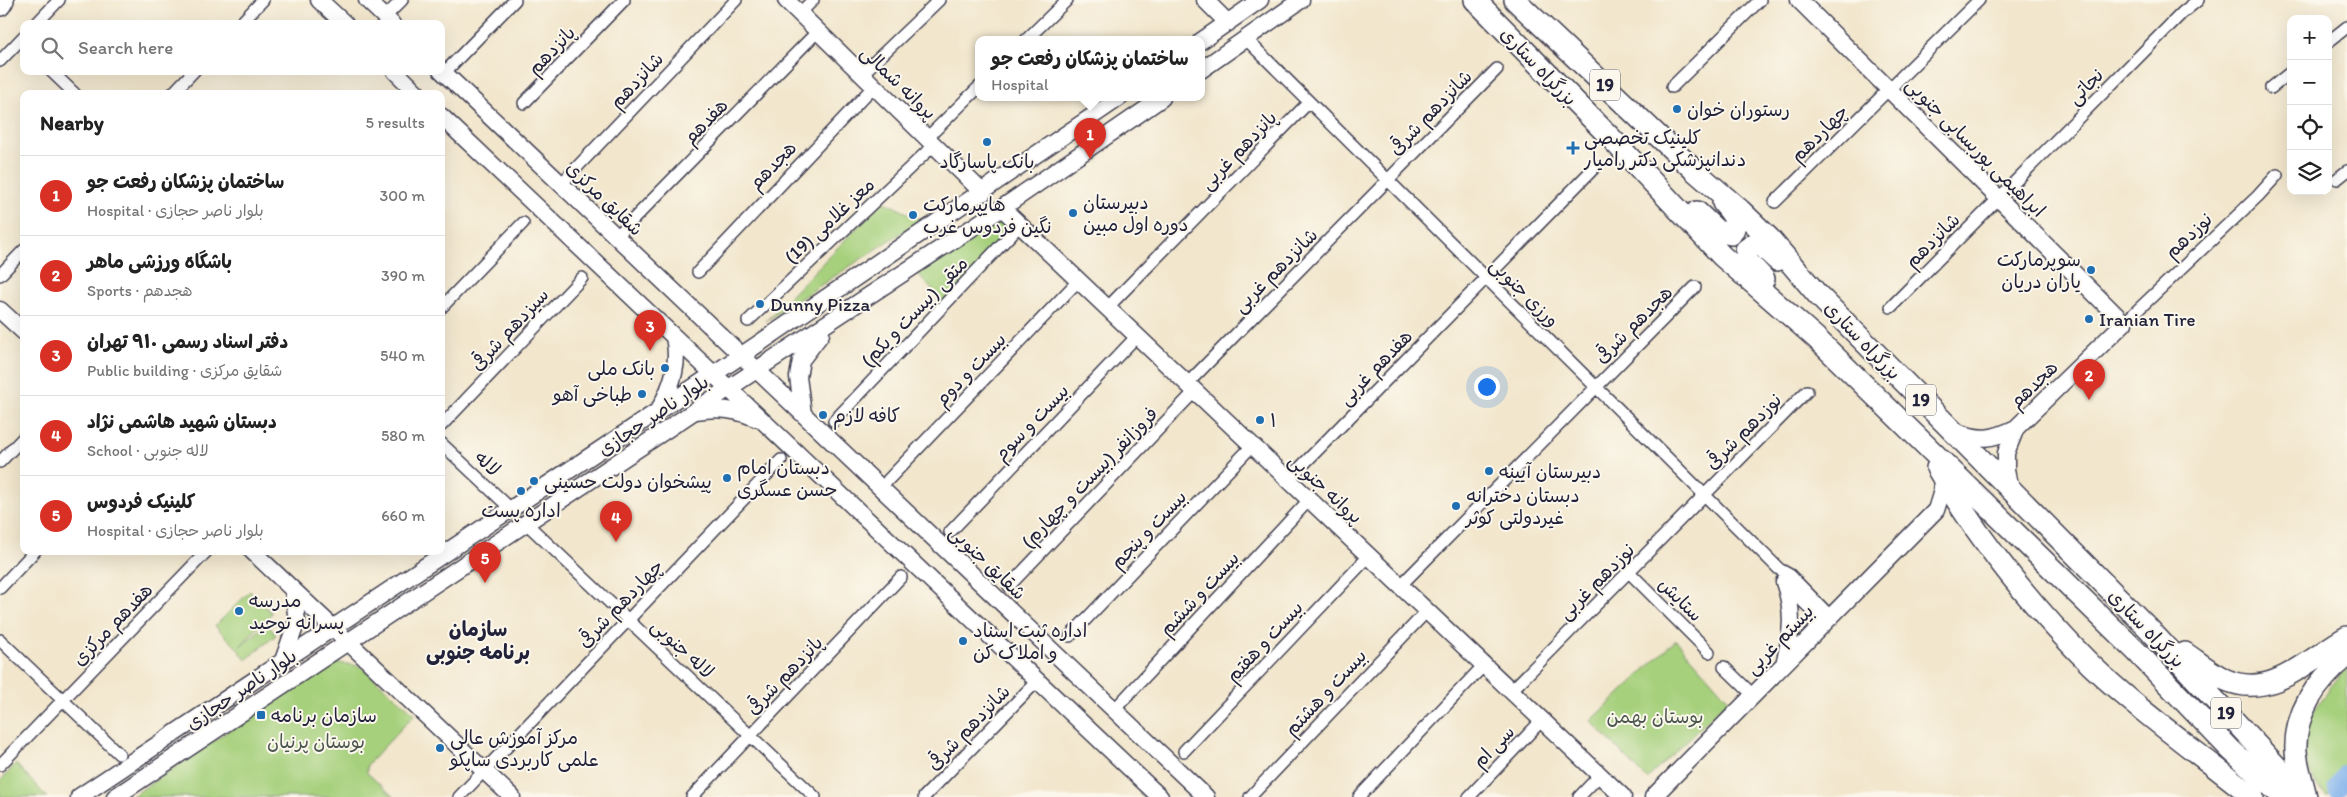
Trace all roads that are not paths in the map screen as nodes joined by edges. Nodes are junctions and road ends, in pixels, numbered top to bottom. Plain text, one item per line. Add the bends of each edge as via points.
1 (3, 0) edge
2 (59, 0) edge
3 (263, 0) edge
4 (319, 0) edge
5 (368, 0) edge
6 (402, 0) edge
7 (516, 0) edge
8 (624, 0) edge
9 (736, 0) edge
10 (786, 0) edge
11 (813, 0) edge
12 (938, 0) edge
13 (1067, 0) edge
14 (1205, 0) edge
15 (1260, 0) edge
16 (1301, 0) edge
17 (1475, 0) edge
18 (1515, 0) edge
19 (1760, 0) edge
20 (1799, 0) edge
21 (1979, 0) edge
22 (2198, 0) edge
23 (0, 5) edge
24 (800, 13) junction
25 (40, 20) edge
26 (244, 20) edge
27 (341, 20) edge
28 (389, 20) edge
29 (1228, 22) junction
30 (2347, 27) edge
31 (818, 31) junction
32 (1030, 36) edge
33 (1205, 38) edge
34 (2332, 39) edge
35 (1246, 40) junction
36 (20, 43) edge
37 (0, 61) edge
38 (1205, 67) edge
39 (1497, 69) dead end
40 (445, 70) edge
41 (445, 74) edge
42 (862, 74) junction
43 (55, 75) edge
44 (190, 75) edge
45 (399, 75) edge
46 (2287, 75) edge
47 (874, 86) junction
48 (1672, 87) dead end
49 (2270, 88) dead end
50 (1889, 89) junction
51 (71, 90) edge
52 (176, 90) edge
53 (414, 90) edge
54 (975, 92) edge
55 (1116, 101) edge
56 (1158, 101) edge
57 (1309, 102) junction
58 (524, 103) dead end
59 (445, 125) edge
60 (1610, 137) junction
61 (931, 141) junction
62 (1595, 167) dead end
63 (1695, 170) junction
64 (2347, 171) edge
65 (2277, 175) dead end
66 (2337, 179) dead end
67 (1388, 181) junction
68 (562, 184) junction
69 (983, 193) junction
70 (1998, 198) junction
71 (1775, 202) dead end
72 (1002, 208) junction
73 (523, 223) dead end
74 (1020, 225) junction
75 (616, 237) junction
76 (20, 254) edge
77 (698, 272) dead end
78 (0, 275) edge
79 (582, 278) dead end
80 (1486, 278) junction
81 (1078, 281) junction
82 (1695, 287) dead end
83 (1817, 294) junction
84 (445, 304) edge
85 (1891, 307) dead end
86 (1107, 308) junction
87 (0, 310) edge
88 (748, 321) dead end
89 (2124, 323) junction
90 (828, 325) junction
91 (20, 328) edge
92 (1137, 336) junction
93 (674, 337) junction
94 (1816, 338) junction
95 (742, 355) junction
96 (757, 370) junction
97 (713, 374) junction
98 (1595, 387) junction
99 (728, 388) junction
100 (1191, 388) junction
101 (1807, 391) dead end
102 (658, 411) junction
103 (695, 411) junction
104 (804, 414) junction
105 (834, 421) dead end
106 (445, 422) edge
107 (765, 423) junction
108 (2016, 428) junction
109 (1951, 430) junction
110 (20, 441) edge
111 (1252, 446) junction
112 (1924, 446) junction
113 (445, 447) edge
114 (781, 460) dead end
115 (0, 462) edge
116 (1942, 477) junction
117 (888, 480) dead end
118 (1288, 480) junction
119 (2010, 491) junction
120 (1705, 495) junction
121 (1309, 500) junction
122 (1961, 505) junction
123 (511, 509) junction
124 (1936, 510) junction
125 (527, 524) junction
126 (950, 532) dead end
127 (445, 552) edge
128 (31, 555) edge
129 (203, 555) edge
130 (256, 555) edge
131 (441, 555) edge
132 (1369, 556) junction
133 (1629, 572) junction
134 (1781, 575) junction
135 (901, 578) dead end
136 (1009, 586) dead end
137 (1400, 586) junction
138 (0, 588) edge
139 (293, 591) junction
140 (1426, 611) junction
141 (1827, 619) junction
142 (628, 620) junction
143 (332, 626) junction
144 (2347, 626) edge
145 (2148, 628) junction
146 (1070, 636) dead end
147 (2347, 637) edge
148 (0, 640) edge
149 (348, 642) junction
150 (1709, 652) dead end
151 (2347, 656) edge
152 (284, 658) junction
153 (1785, 662) junction
154 (2306, 664) junction
155 (1484, 665) junction
156 (1724, 667) dead end
157 (1037, 681) junction
158 (1511, 691) junction
159 (1753, 695) junction
160 (63, 700) junction
161 (1114, 710) junction
162 (1542, 720) junction
163 (750, 736) junction
164 (1184, 751) dead end
165 (119, 754) dead end
166 (0, 765) edge
167 (484, 770) junction
168 (1600, 775) junction
169 (79, 797) edge
170 (115, 797) edge
171 (459, 797) edge
172 (512, 797) edge
173 (692, 797) edge
174 (815, 797) edge
175 (924, 797) edge
176 (1160, 797) edge
177 (1206, 797) edge
178 (1250, 797) edge
179 (1359, 797) edge
180 (1468, 797) edge
181 (1580, 797) edge
182 (1623, 797) edge
183 (1653, 797) edge
184 (2253, 797) edge
185 (2283, 797) edge
186 (2306, 797) edge

1 - 23 highway
2 - 25 street
3 - 26 street
4 - 27 main road
5 - 28 main road
6 - 28 street
7 - 40 street
8 - 58 street, پانزدهم
9 - 68 street, شانزدهم
10 - 24 main road, پروانه شمالی
11 - 24 street
12 - 42 street
13 - 32 street
14 - 29 main road
15 - 29 main road
16 - 35 main road
17 - 60 highway, بزرگراه ستاری / 19
18 - 63 highway, بزرگراه ستاری / 19
19 - 48 street
20 - 50 main road, ابراهیمی پوربسابی جنوبی
21 - 50 street
22 - 70 street, نجاتی
24 - 31 main road, پروانه شمالی
29 - 33 main road
30 - 34 street
31 - 42 main road, پروانه شمالی
31 - 75 street, هفدهم
35 - 38 main road
35 - 57 street, ورزی جنوبی
36 - 37 street
39 - 67 street, شانزدهم شرقی
41 - 68 main road, شقایق مرکزی
42 - 47 main road, پروانه شمالی
43 - 51 street
44 - 52 street
45 - 53 main road
46 - 49 street
47 - 61 main road, پروانه شمالی
47 - 77 street, هجدهم
50 - 70 main road, ابراهیمی پوربسابی جنوبی
50 - 71 street, چهاردهم
54 - 61 street, معز غلامی (19)
55 - 69 main road, بلوار ناصر حجازی
56 - 72 main road, بلوار ناصر حجازی
57 - 67 street, ورزی جنوبی
57 - 86 street, پانزدهم غربی
59 - 93 main road
60 - 63 highway via 1656,170 1718,231 1731,234 1736,226 1734,216
60 - 94 highway, بزرگراه ستاری / 19 via 1722,256
61 - 69 main road, پروانه شمالی
61 - 88 street, معز غلامی (19)
62 - 80 street, هفدهم غربی
63 - 83 highway, بزرگراه ستاری / 19 via 1770,239
64 - 66 street
65 - 89 street, نوزدهم
67 - 80 street, ورزی جنوبی
67 - 100 street, شانزدهم غربی
68 - 75 main road, شقایق مرکزی
69 - 95 main road, بلوار ناصر حجازی
70 - 85 street, شانزدهم
70 - 89 main road, ابراهیمی پوربسابی جنوبی
72 - 74 main road, پروانه جنوبی
72 - 90 main road, بلوار ناصر حجازی
73 - 84 street
74 - 81 main road, پروانه جنوبی
74 - 105 street, متقی (بیست و یکم)
75 - 95 main road, شقایق مرکزی
76 - 78 street
79 - 106 street, سیزدهم شرقی
80 - 98 street, ورزی جنوبی
80 - 118 street, هفدهم غربی
81 - 86 main road, پروانه جنوبی
81 - 117 street, بیست و دوم
82 - 98 street, هجدهم شرقی
83 - 94 highway via 1760,244 1746,250 1747,261
83 - 109 highway, بزرگراه ستاری / 19
86 - 92 main road, پروانه جنوبی
87 - 91 main road
89 - 108 main road, هجدهم
90 - 96 main road, بلوار ناصر حجازی
90 - 104 main road via 801,360 798,376
92 - 100 main road, پروانه جنوبی
92 - 126 street, بیست و سوم
93 - 97 main road
93 - 102 main road via 676,370
94 - 112 highway, بزرگراه ستاری / 19
95 - 96 main road, شقایق جنوبی
95 - 97 main road, بلوار ناصر حجازی
96 - 99 main road, بلوار ناصر حجازی
96 - 104 main road, شقایق جنوبی
97 - 99 main road
97 - 102 main road, بلوار ناصر حجازی
98 - 120 street, ورزی جنوبی
98 - 137 street, هجدهم شرقی
99 - 103 main road, بلوار ناصر حجازی
99 - 107 main road
100 - 111 main road, پروانه جنوبی
100 - 136 street, فروزانفر (بیست و چهارم)
101 - 120 street, نوزدهم شرقی
102 - 123 main road, بلوار ناصر حجازی
103 - 107 main road via 712,408 741,411
103 - 125 main road, بلوار ناصر حجازی
104 - 161 main road, شقایق جنوبی
107 - 157 main road
108 - 109 main road via 1996,438 1984,439
108 - 119 main road, هجدهم via 2006,453
109 - 119 highway, بزرگراه ستاری / 19
110 - 115 street
111 - 118 main road, پروانه جنوبی
111 - 146 street, بیست و پنجم
112 - 116 highway, بزرگراه ستاری / 19
112 - 185 highway, بزرگراه ستاری / 19 via 2006,523 2231,750
113 - 123 street, لاله
114 - 142 street, چهاردهم شرقی
116 - 122 highway, بزرگراه ستاری / 19
116 - 124 main road via 1942,494
118 - 121 main road, پروانه جنوبی
119 - 145 highway, بزرگراه ستاری / 19
120 - 133 street, نوزدهم غربی
120 - 134 street, ورزی جنوبی
121 - 132 main road, پروانه جنوبی
121 - 161 street, بیست و ششم
122 - 124 main road
122 - 184 highway, بزرگراه ستاری / 19 via 1990,550 2029,598 2092,665 2175,737
123 - 127 main road, بلوار ناصر حجازی
124 - 141 main road, بیستم غربی
125 - 142 street, لاله جنوبی
125 - 149 main road, بلوار ناصر حجازی
128 - 138 street
129 - 160 street, هفدهم مرکزی
130 - 139 main road
131 - 143 main road, بلوار ناصر حجازی
132 - 137 main road, پروانه جنوبی
132 - 164 street, بیست و هفتم
133 - 150 street, ستایش
133 - 158 street, نوزدهم غربی
134 - 141 street, ورزی جنوبی via 1790,575
134 - 153 main road via 1792,614
135 - 163 street, پانزدهم شرقی
137 - 140 main road, پروانه جنوبی
139 - 143 main road
139 - 152 main road via 297,621
140 - 155 main road, پروانه جنوبی
140 - 178 street, بیست و هشتم
141 - 153 main road, بیستم غربی
142 - 163 street, لاله جنوبی
142 - 167 street, چهاردهم شرقی
143 - 149 main road
143 - 152 main road, بلوار ناصر حجازی
144 - 154 main road
145 - 154 highway via 2208,670 2239,684 2257,686 2273,682
145 - 186 highway, بزرگراه ستاری / 19
147 - 154 highway
148 - 160 street
149 - 167 main road
149 - 170 main road, بلوار ناصر حجازی
151 - 186 highway via 2314,691 2298,725 2296,751
152 - 169 main road, بلوار ناصر حجازی
153 - 159 main road, بیستم غربی
155 - 158 main road, پروانه جنوبی
155 - 179 street
156 - 159 street
157 - 175 street, شانزدهم شرقی
157 - 176 main road
158 - 162 main road, پروانه جنوبی
159 - 183 main road, بیستم غربی
160 - 165 street
160 - 166 street, هفدهم مرکزی
161 - 177 main road, شقایق جنوبی
162 - 168 main road, پروانه جنوبی
162 - 180 street, سی ام
163 - 173 street, پانزدهم شرقی
163 - 174 street, لاله جنوبی
167 - 171 street, چهاردهم شرقی
167 - 172 main road
168 - 181 street
168 - 182 main road, پروانه جنوبی

